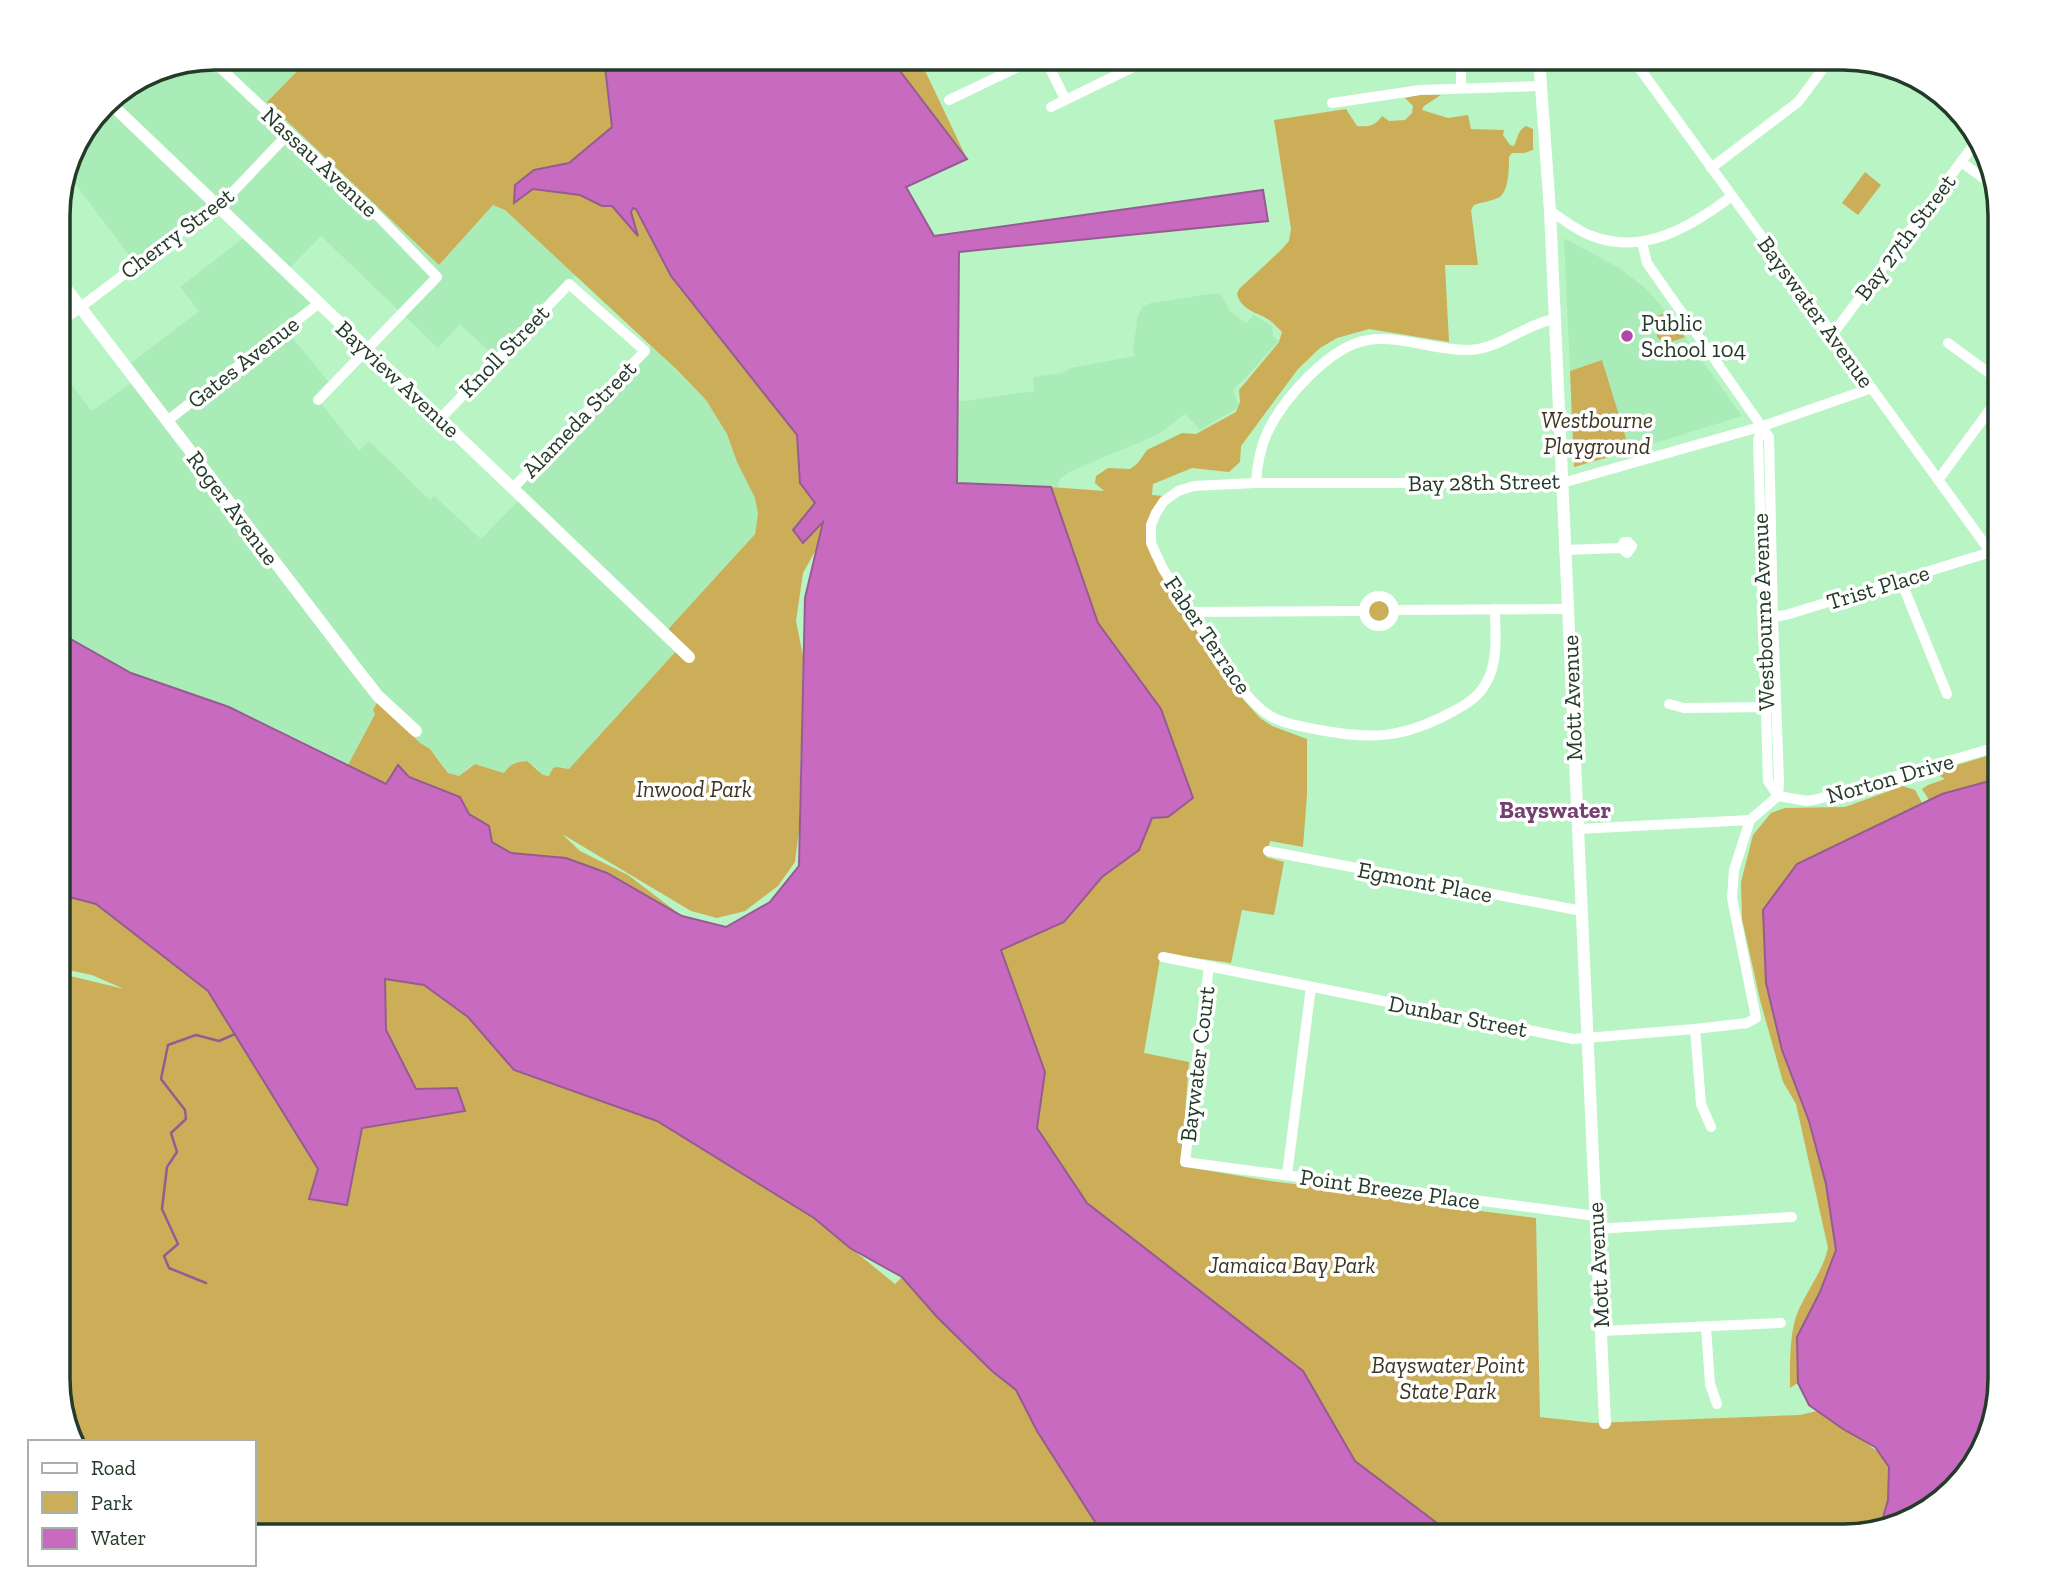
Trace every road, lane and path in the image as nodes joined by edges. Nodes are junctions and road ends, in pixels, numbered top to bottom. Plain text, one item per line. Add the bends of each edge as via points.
1 (223, 70) edge
2 (1012, 70) edge
3 (1051, 70) edge
4 (1127, 70) edge
5 (1461, 70) edge
6 (1539, 70) edge
7 (1641, 70) edge
8 (1822, 70) edge
9 (1540, 86) junction
10 (1461, 89) junction
11 (1065, 99) junction
12 (949, 100) dead end
13 (1332, 103) dead end
14 (1051, 107) dead end
15 (117, 109) edge
16 (289, 133) junction
17 (1971, 148) edge
18 (1961, 162) junction
19 (1711, 168) junction
20 (1983, 178) edge
21 (1732, 196) junction
22 (215, 205) junction
23 (1550, 211) junction
24 (1643, 242) junction
25 (569, 284) joint
26 (70, 294) edge
27 (318, 304) junction
28 (80, 307) junction
29 (70, 315) edge
30 (1554, 319) junction
31 (1832, 335) junction
32 (1948, 343) dead end
33 (367, 350) junction
34 (1988, 373) edge
35 (1872, 388) junction
36 (318, 400) dead end
37 (1988, 412) edge
38 (440, 419) junction
39 (167, 421) junction
40 (1763, 426) junction
41 (1938, 480) junction
42 (1256, 483) junction
43 (1562, 483) junction
44 (513, 488) junction
45 (1169, 496) joint
46 (1621, 548) dead end
47 (1988, 548) edge
48 (1564, 550) junction
49 (1988, 553) edge
50 (1901, 581) junction
51 (1495, 609) junction
52 (1569, 609) junction
53 (1394, 610) junction
54 (1364, 611) junction
55 (1190, 612) junction
56 (1768, 617) junction
57 (690, 657) dead end
58 (1947, 694) dead end
59 (1669, 704) dead end
60 (1771, 707) junction
61 (416, 731) dead end
62 (1988, 750) edge
63 (1778, 796) junction
64 (1750, 820) junction
65 (1578, 830) junction
66 (1268, 851) dead end
67 (1582, 911) junction
68 (1163, 957) dead end
69 (1209, 966) junction
70 (1311, 987) junction
71 (1695, 1029) junction
72 (1588, 1037) junction
73 (1712, 1127) dead end
74 (1185, 1162) joint
75 (1287, 1175) junction
76 (1792, 1217) dead end
77 (1596, 1223) junction
78 (1781, 1323) dead end
79 (1706, 1327) junction
80 (1602, 1331) junction
81 (1717, 1404) dead end
82 (1605, 1423) dead end

1 - 16 street, Nassau Avenue
2 - 12 street
3 - 11 street
4 - 11 street
5 - 10 street
6 - 9 street, Mott Avenue
7 - 19 street, Bayswater Avenue
8 - 19 street via 1798,102
9 - 10 street
9 - 23 street, Mott Avenue
10 - 13 street
11 - 14 street
15 - 22 street, Bayview Avenue
16 - 22 street, Cherry Street
16 - 33 street, Nassau Avenue via 438,277
17 - 18 street, Bay 27th Street
18 - 20 street
18 - 31 street, Bay 27th Street
19 - 21 street, Bayswater Avenue
21 - 24 street via 1689,226
21 - 31 street, Bayswater Avenue
22 - 27 street, Bayview Avenue
22 - 28 street, Cherry Street
23 - 24 street via 1589,236
23 - 30 street, Mott Avenue
24 - 40 street, Westbourne Avenue via 1647,263
25 - 38 street, Knoll Street
25 - 44 street, Alameda Street via 645,351
26 - 28 street, Roger Avenue
27 - 33 street, Bayview Avenue
27 - 39 street, Gates Avenue
28 - 29 street, Cherry Street
28 - 39 street, Roger Avenue
30 - 42 street via 1469,350 1370,340 1342,349 1322,364 1268,431
30 - 43 street, Mott Avenue
31 - 35 street, Bayswater Avenue
32 - 34 street
33 - 36 street
33 - 38 street, Bayview Avenue
35 - 40 street, Bay 28th Street
35 - 41 street, Bayswater Avenue
37 - 41 street
38 - 44 street, Bayview Avenue
39 - 61 street, Roger Avenue via 378,696
40 - 43 street, Bay 28th Street
40 - 56 street, Westbourne Avenue via 1769,437
41 - 47 street, Bayswater Avenue
42 - 43 street, Bay 28th Street
42 - 45 street, Bay 28th Street via 1194,486
43 - 48 street, Mott Avenue
44 - 57 street, Bayview Avenue
45 - 55 street, Faber Terrace via 1156,513 1150,539
46 - 48 street
48 - 52 street, Mott Avenue
49 - 50 street, Trist Place
50 - 56 street, Trist Place
50 - 58 street
51 - 52 street
51 - 53 street
51 - 55 street, Faber Terrace via 1491,674 1478,695 1429,724 1370,737 1303,727 1271,716 1235,681
52 - 65 street, Mott Avenue
53 - 54 street via 1390,601 1376,596 1367,601
53 - 54 street via 1388,623 1379,626 1370,623
54 - 55 street
56 - 60 street, Westbourne Avenue
59 - 60 street via 1684,708
60 - 63 street, Westbourne Avenue
62 - 63 street, Norton Drive via 1818,799
63 - 64 street
64 - 65 street
64 - 71 street, Dunbar Street via 1734,870 1732,898 1756,1018
65 - 67 street, Mott Avenue
66 - 67 street, Egmont Place
67 - 72 street, Mott Avenue
68 - 69 street, Dunbar Street
69 - 70 street, Dunbar Street
69 - 74 street, Baywater Court
70 - 72 street, Dunbar Street via 1573,1039
70 - 75 street
71 - 72 street, Dunbar Street
71 - 73 street via 1701,1104
72 - 77 street, Mott Avenue
74 - 75 street, Point Breeze Place
75 - 77 street, Point Breeze Place
76 - 77 street, Point Breeze Place
77 - 80 street, Mott Avenue
78 - 79 street
79 - 80 street
79 - 81 street via 1710,1384
80 - 82 street, Mott Avenue

